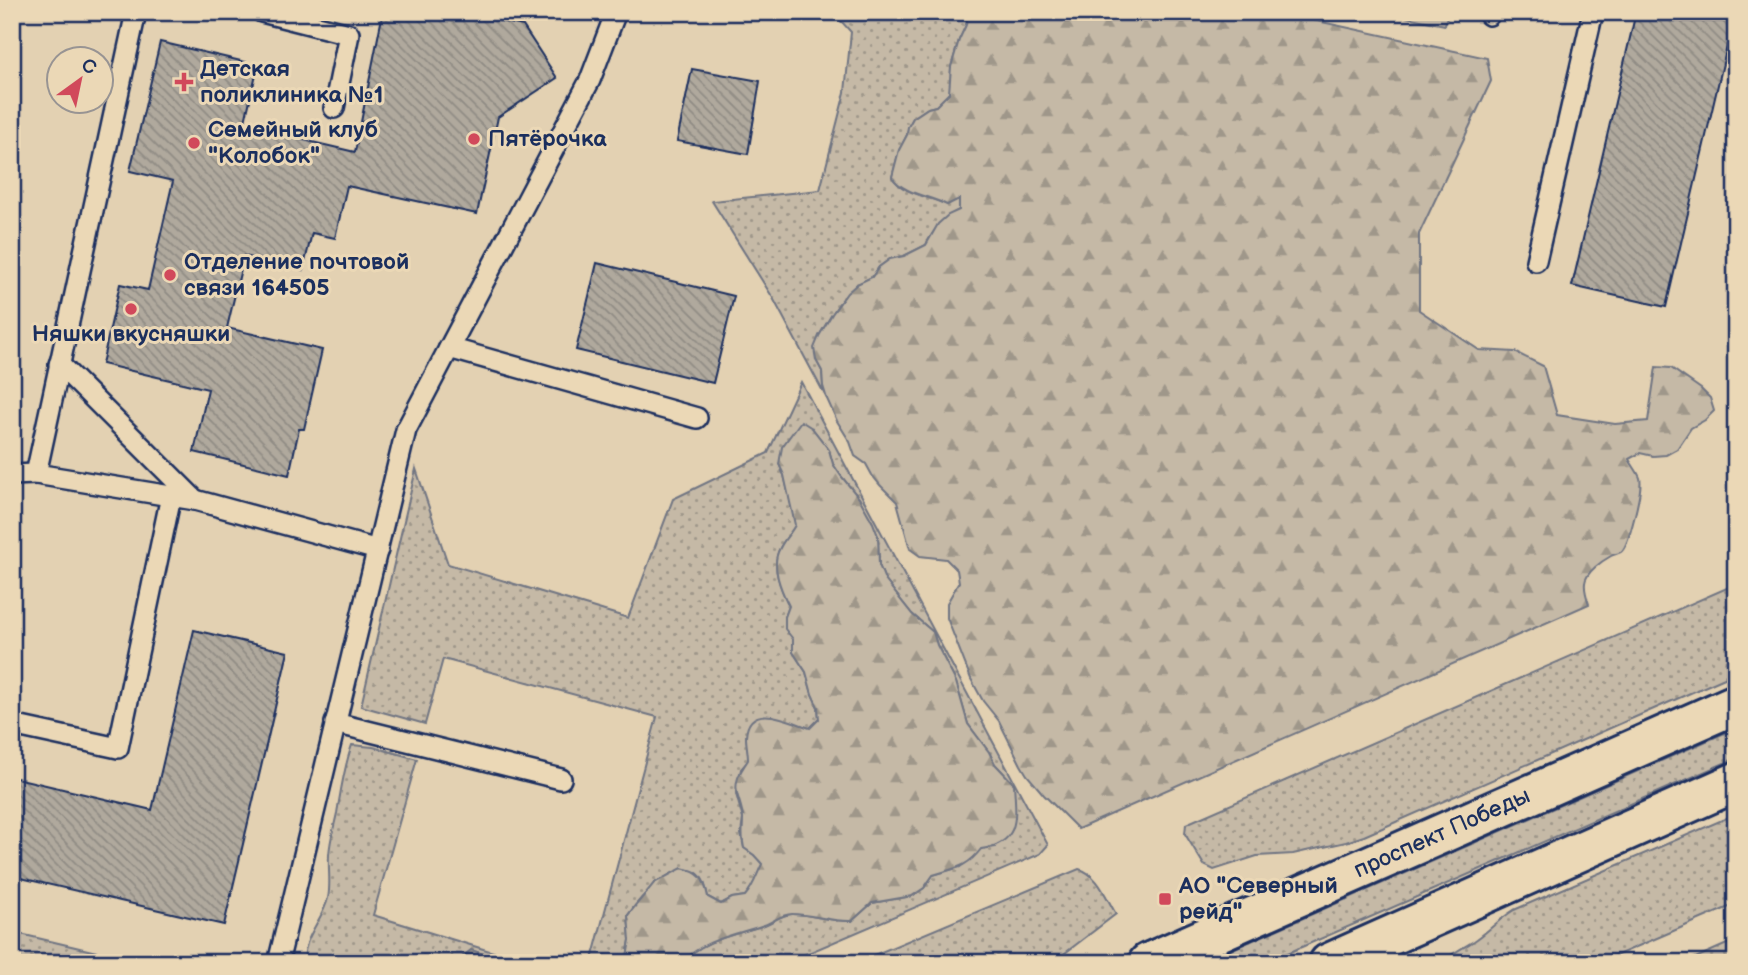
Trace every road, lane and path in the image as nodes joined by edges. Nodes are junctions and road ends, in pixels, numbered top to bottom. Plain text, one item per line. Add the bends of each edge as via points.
1 (136, 12) edge
2 (262, 12) edge
3 (616, 12) edge
4 (1593, 12) edge
5 (334, 107) dead end
6 (1536, 261) dead end
7 (449, 348) junction
8 (60, 364) junction
9 (697, 418) dead end
10 (36, 474) junction
11 (12, 475) edge
12 (171, 496) junction
13 (195, 500) junction
14 (377, 550) junction
15 (1736, 704) edge
16 (335, 723) junction
17 (12, 725) edge
18 (561, 779) dead end
19 (1736, 782) edge
20 (278, 963) edge
21 (1148, 963) edge
22 (1329, 963) edge

1 - 8 lane
2 - 5 lane via 349,34
3 - 7 lane via 590,80
4 - 6 lane
7 - 9 lane
7 - 14 lane via 407,430
8 - 10 lane
8 - 13 lane
10 - 11 lane
10 - 12 lane
12 - 13 lane
12 - 17 lane via 118,748
13 - 14 lane
14 - 16 lane
15 - 21 main road, проспект Победы
16 - 18 lane
16 - 20 lane
19 - 22 main road

